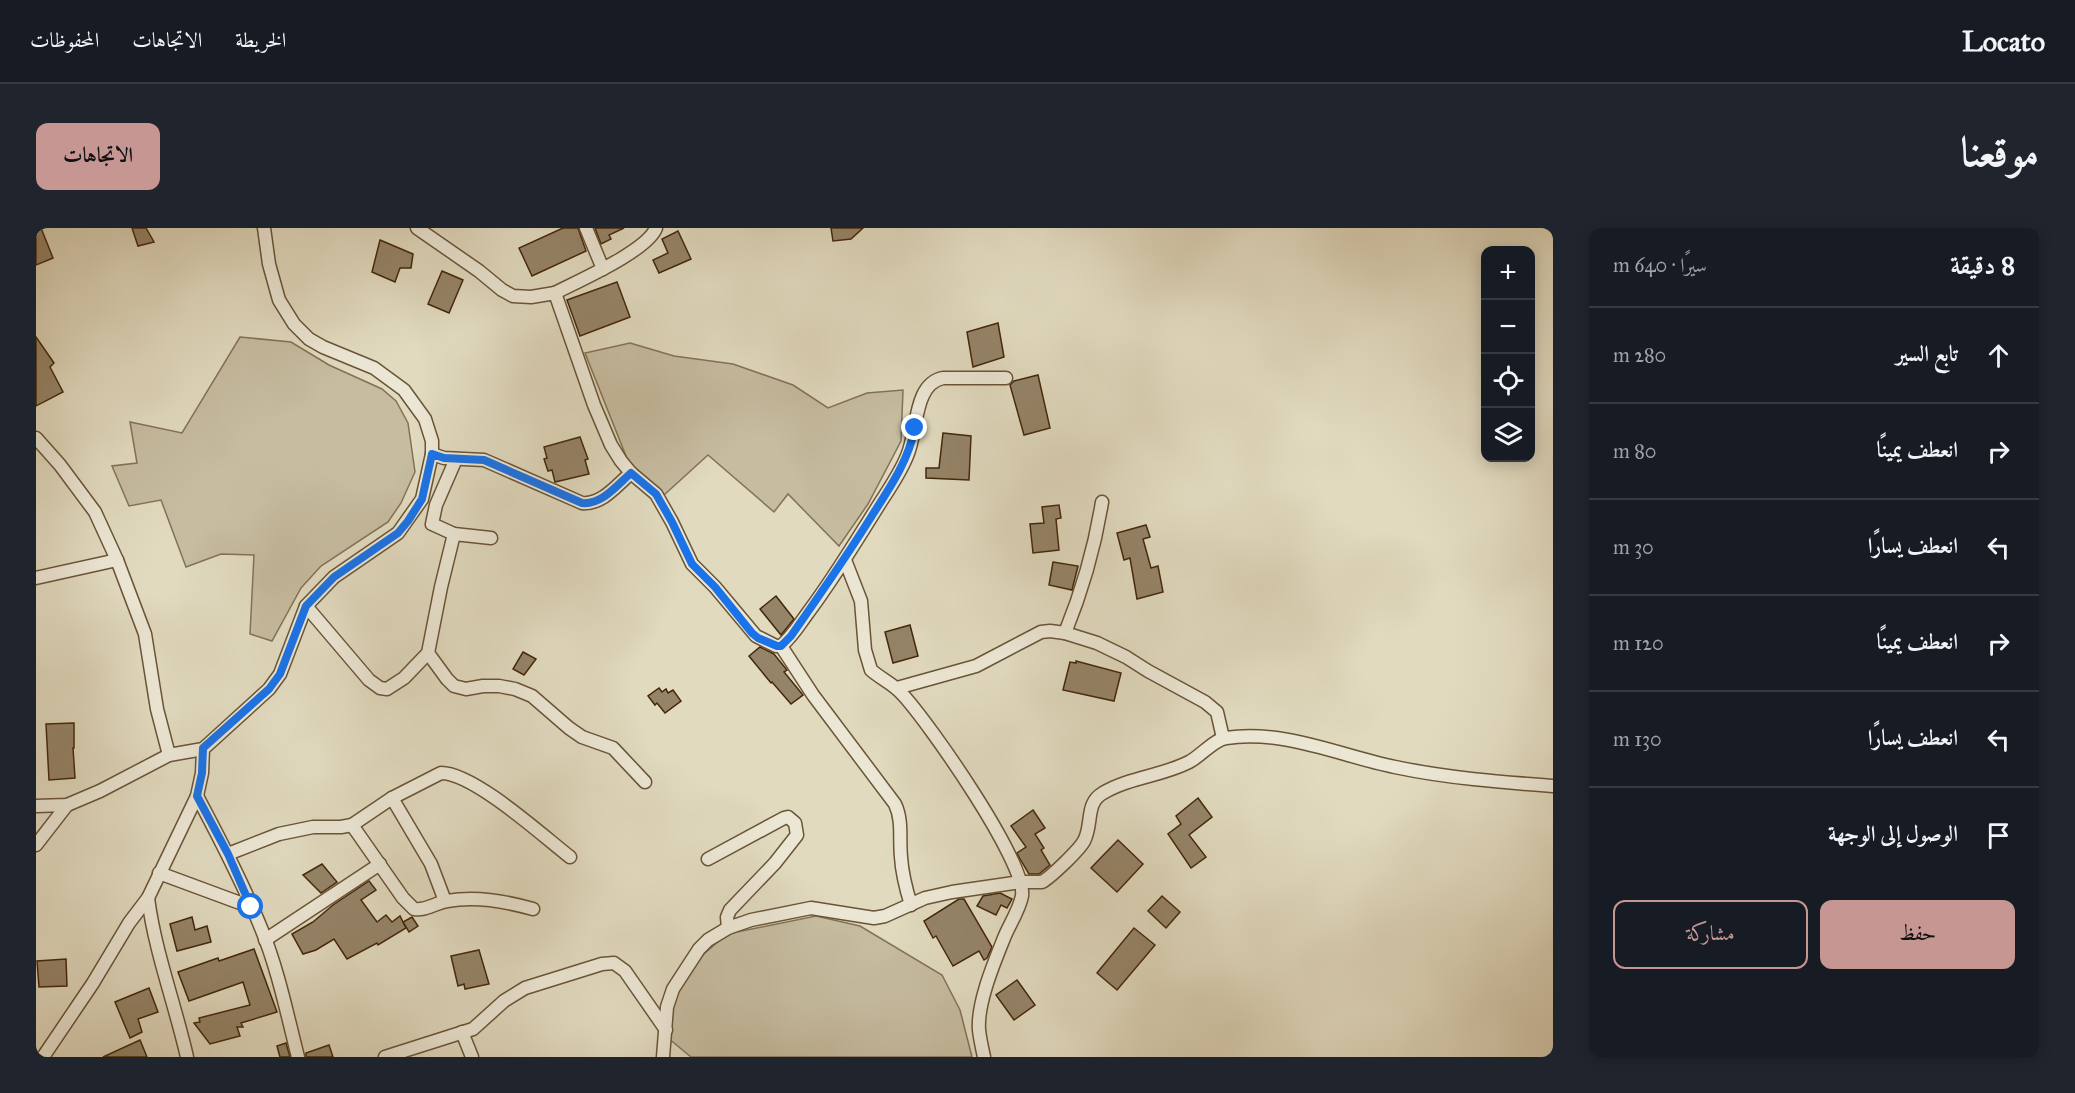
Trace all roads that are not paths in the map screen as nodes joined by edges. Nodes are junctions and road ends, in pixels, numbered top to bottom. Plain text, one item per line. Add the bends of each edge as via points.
1 (264, 228) edge
2 (417, 228) edge
3 (586, 228) edge
4 (656, 228) edge
5 (603, 269) junction
6 (555, 293) junction
7 (1006, 378) dead end
8 (36, 438) edge
9 (432, 454) junction
10 (456, 459) junction
11 (631, 473) junction
12 (1102, 502) dead end
13 (454, 534) junction
14 (490, 538) dead end
15 (117, 560) junction
16 (845, 560) junction
17 (36, 579) edge
18 (306, 606) junction
19 (1065, 633) junction
20 (781, 646) junction
21 (428, 653) junction
22 (897, 688) junction
23 (1223, 738) junction
24 (203, 748) junction
25 (169, 755) junction
26 (645, 782) dead end
27 (1553, 786) edge
28 (197, 796) junction
29 (392, 798) junction
30 (67, 805) junction
31 (36, 806) edge
32 (352, 825) junction
33 (36, 845) edge
34 (228, 854) junction
35 (570, 857) dead end
36 (708, 859) dead end
37 (380, 864) junction
38 (159, 873) junction
39 (1022, 882) junction
40 (148, 898) junction
41 (445, 901) junction
42 (911, 905) junction
43 (251, 907) junction
44 (533, 909) dead end
45 (728, 928) junction
46 (265, 940) junction
47 (666, 1030) junction
48 (462, 1032) junction
49 (43, 1057) edge
50 (187, 1057) edge
51 (298, 1057) edge
52 (385, 1057) edge
53 (472, 1057) edge
54 (663, 1057) edge
55 (984, 1057) edge

1 - 9 street via 279,300 294,324 309,339 374,368 404,390 430,431
2 - 6 street via 513,296
3 - 5 street
4 - 5 street via 646,242
5 - 6 street
6 - 11 street via 594,405 611,445
7 - 16 street via 943,378 927,386 908,455
8 - 15 street via 95,512
9 - 10 street
9 - 18 street via 422,499 408,521 398,533 334,577
10 - 11 street via 484,460 582,503 600,499
10 - 13 street via 431,521 433,526
11 - 20 street via 656,494 692,564 756,636
12 - 19 street via 1081,589
13 - 14 street
13 - 21 street
15 - 17 street
15 - 25 street via 145,634
16 - 20 street
16 - 22 street via 861,601 869,666
18 - 21 street via 380,688 387,689 404,678
18 - 24 street via 275,681
19 - 22 street via 1046,630 976,666
19 - 23 street via 1117,652 1205,702 1217,712
20 - 42 street via 898,812 903,872
21 - 26 street via 454,686 499,686 532,696 582,737 613,748
22 - 39 street via 975,794
23 - 27 street via 1273,738 1444,776
23 - 39 street via 1186,764 1127,782 1099,796 1090,809 1088,832 1079,848 1042,882
24 - 25 street
24 - 28 street
25 - 30 street
28 - 34 street
28 - 38 street
29 - 32 street
29 - 35 street via 448,773 500,802
29 - 41 street via 431,864
30 - 31 street
30 - 33 street
32 - 34 street via 279,834
32 - 37 street
34 - 43 street
36 - 45 street via 784,818 795,823 797,835 730,910
37 - 41 street via 414,909
37 - 46 street
38 - 40 street
38 - 43 street
39 - 42 street via 952,892
39 - 55 street via 1022,897 994,965 981,1011 979,1028
40 - 49 street
40 - 50 street
41 - 44 street via 490,899
42 - 45 street via 874,918 811,908
43 - 46 street
45 - 47 street via 699,949 669,996
46 - 51 street
47 - 48 street via 625,970 614,963 525,988 480,1024
47 - 54 street
48 - 52 street
48 - 53 street

